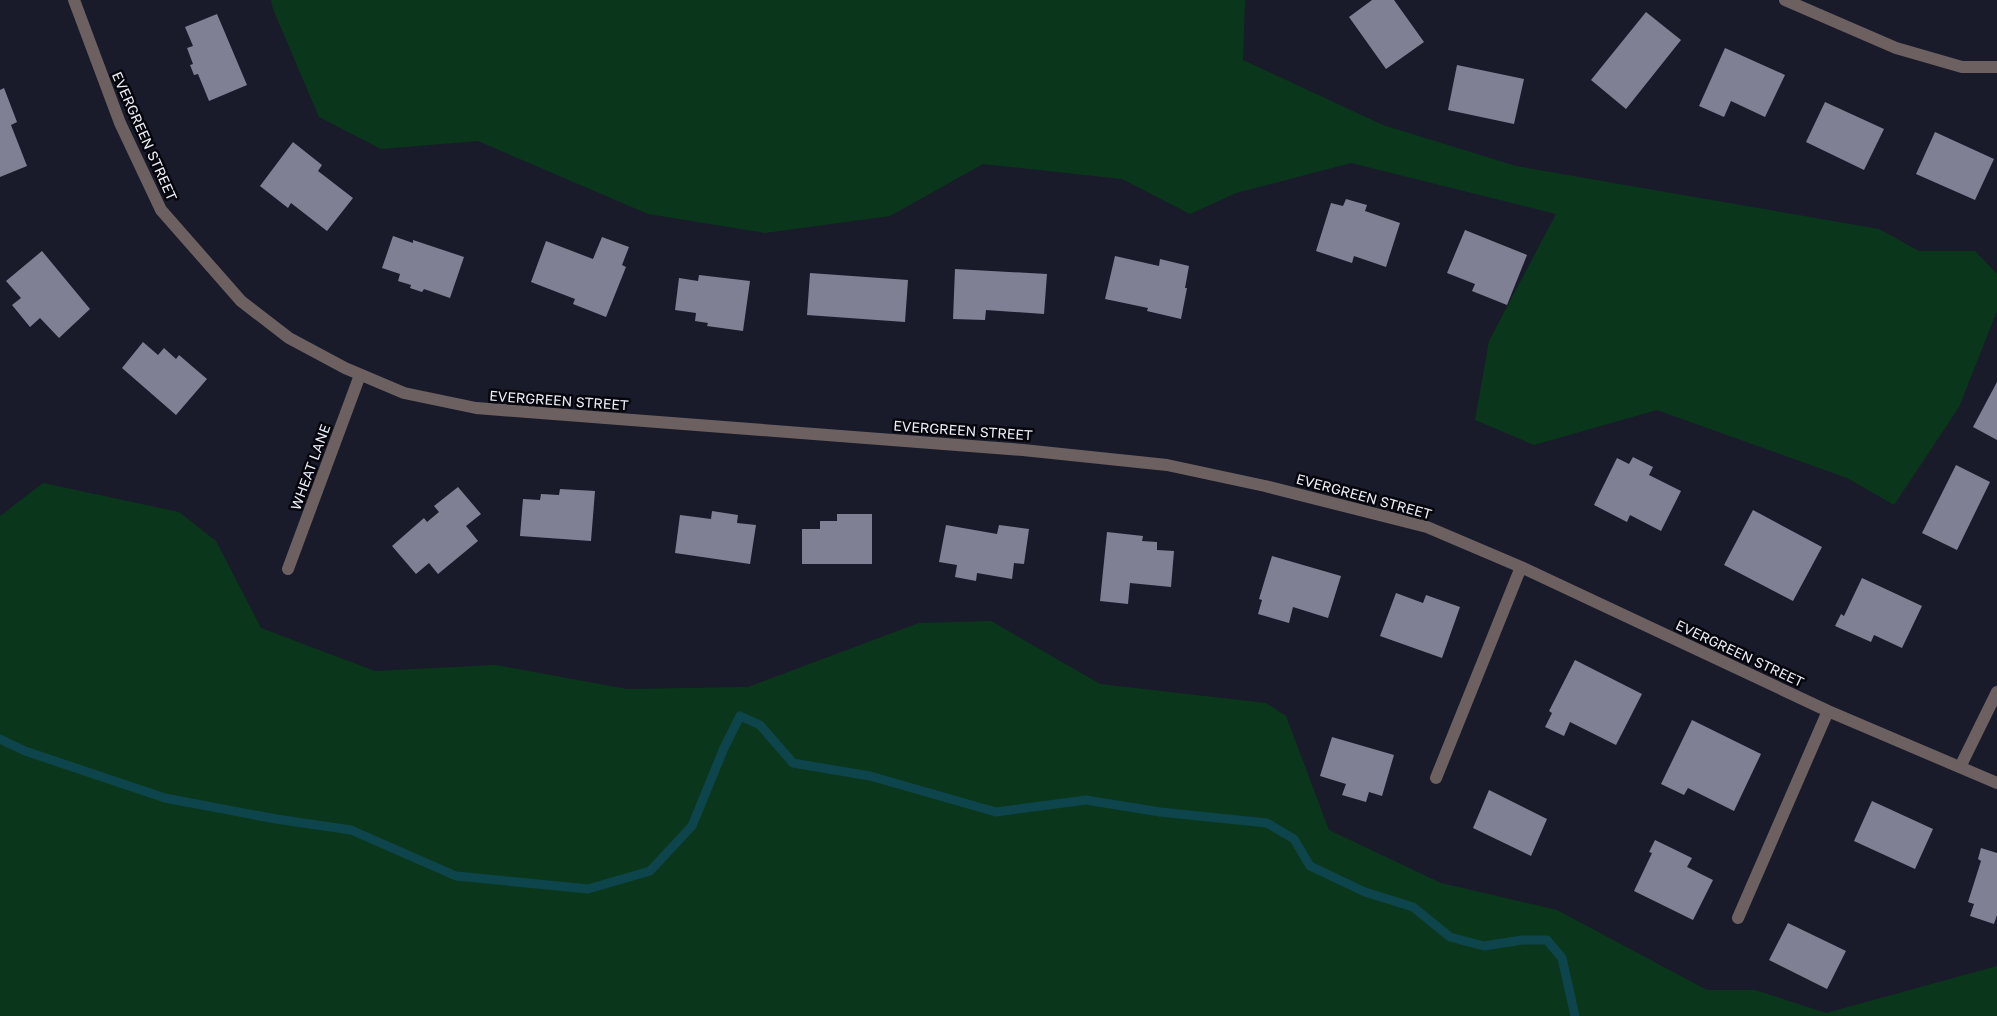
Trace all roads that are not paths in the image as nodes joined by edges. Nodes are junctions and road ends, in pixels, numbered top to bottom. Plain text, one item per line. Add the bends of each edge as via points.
1 (74, 0) edge
2 (1785, 0) edge
3 (1997, 67) edge
4 (360, 375) junction
5 (1521, 567) junction
6 (288, 569) dead end
7 (1997, 692) edge
8 (1828, 710) junction
9 (1960, 767) junction
10 (1436, 778) dead end
11 (1997, 783) edge
12 (1738, 918) dead end

1 - 4 street, EVERGREEN STREET via 120,123 161,210 241,301 288,338
2 - 3 street via 1896,48 1962,67
4 - 5 street, EVERGREEN STREET via 404,393 476,408 1023,450 1166,465 1427,527
4 - 6 street, WHEAT LANE
5 - 8 street, EVERGREEN STREET
5 - 10 street
7 - 9 street
8 - 9 street, EVERGREEN STREET
8 - 12 street
9 - 11 street, EVERGREEN STREET

